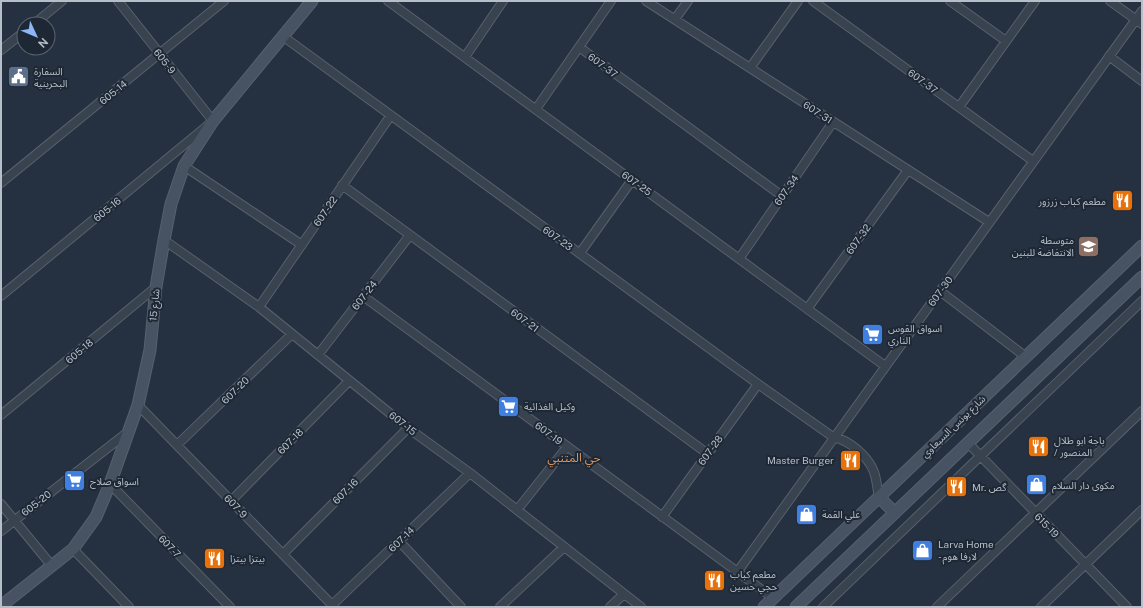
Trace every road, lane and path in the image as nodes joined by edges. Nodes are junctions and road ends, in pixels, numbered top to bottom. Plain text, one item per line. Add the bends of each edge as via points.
1 (62, 1) edge
2 (118, 1) edge
3 (224, 1) edge
4 (312, 1) edge
5 (388, 1) edge
6 (503, 1) edge
7 (611, 1) edge
8 (646, 1) edge
9 (688, 1) edge
10 (798, 1) edge
11 (813, 1) edge
12 (950, 1) edge
13 (1036, 1) edge
14 (1110, 1) edge
15 (1142, 10) edge
16 (44, 16) edge
17 (675, 19) junction
18 (1139, 22) edge
19 (284, 37) junction
20 (16, 38) edge
21 (1006, 42) junction
22 (579, 47) junction
23 (1, 50) edge
24 (159, 54) junction
25 (1109, 56) junction
26 (465, 57) junction
27 (750, 68) junction
28 (1142, 80) edge
29 (959, 107) junction
30 (536, 110) junction
31 (390, 115) junction
32 (213, 121) junction
33 (834, 122) junction
34 (1033, 162) junction
35 (184, 166) junction
36 (908, 170) junction
37 (632, 180) junction
38 (1, 183) edge
39 (342, 186) junction
40 (782, 196) junction
41 (989, 222) junction
42 (410, 235) junction
43 (164, 240) junction
44 (302, 245) junction
45 (1142, 246) edge
46 (580, 253) junction
47 (739, 259) junction
48 (1142, 277) edge
49 (156, 287) junction
50 (940, 290) junction
51 (1, 296) edge
52 (363, 296) junction
53 (1140, 306) edge
54 (259, 307) junction
55 (807, 309) junction
56 (292, 334) junction
57 (318, 355) junction
58 (1026, 357) junction
59 (885, 366) junction
60 (350, 381) junction
61 (758, 384) junction
62 (138, 405) junction
63 (1142, 410) edge
64 (1, 415) edge
65 (408, 428) junction
66 (129, 431) junction
67 (833, 437) junction
68 (968, 443) junction
69 (177, 445) junction
70 (567, 446) junction
71 (708, 454) junction
72 (981, 456) junction
73 (470, 472) junction
74 (110, 484) junction
75 (879, 497) junction
76 (231, 501) junction
77 (1, 504) edge
78 (516, 510) junction
79 (1142, 510) edge
80 (895, 513) junction
81 (1035, 513) junction
82 (662, 517) junction
83 (14, 520) junction
84 (1, 531) edge
85 (399, 541) junction
86 (564, 547) junction
87 (73, 549) junction
88 (283, 554) junction
89 (1085, 565) junction
90 (52, 566) junction
91 (738, 571) junction
92 (624, 594) junction
93 (774, 598) junction
94 (4, 605) edge
95 (333, 606) edge
96 (129, 607) edge
97 (230, 607) edge
98 (460, 607) edge
99 (500, 607) edge
100 (610, 607) edge
101 (641, 607) edge
102 (764, 607) edge
103 (796, 607) edge
104 (823, 607) edge
105 (937, 607) edge
106 (1041, 607) edge
107 (1127, 607) edge

1 - 16 street
2 - 24 street, 605-9
3 - 24 street, 605-14
4 - 19 main road, شارع 15
5 - 26 street, 607-25
6 - 26 street
7 - 22 street
8 - 17 street, 607-31
9 - 17 street
10 - 27 street
11 - 29 street, 607-37
12 - 21 street
13 - 21 street
14 - 18 street
15 - 18 street, 607-30
17 - 27 street, 607-31
18 - 25 street, 607-30
19 - 31 street, 607-23
19 - 32 main road, شارع 15
20 - 23 street
21 - 29 street
22 - 30 street
22 - 40 street, 607-37
24 - 32 street, 605-9
24 - 38 street, 605-14
25 - 28 street
25 - 34 street, 607-30
26 - 30 street, 607-25
27 - 33 street, 607-31
29 - 34 street, 607-37
30 - 37 street, 607-25
31 - 39 street, 607-22
31 - 46 street, 607-23
32 - 35 main road, شارع 15
32 - 51 street, 605-16
33 - 36 street, 607-31
33 - 40 street, 607-34
34 - 41 street, 607-30
35 - 43 main road, شارع 15 via 171,204
35 - 44 street
36 - 41 street, 607-31
36 - 55 street, 607-32
37 - 46 street
37 - 47 street, 607-25
39 - 42 street, 607-21
39 - 44 street, 607-22
40 - 47 street, 607-34
41 - 50 street, 607-30
42 - 52 street, 607-24
42 - 71 street, 607-21
43 - 49 main road, شارع 15
43 - 54 street, 607-15
44 - 54 street, 607-22
45 - 58 main road, شارع يونس السبعاوي
46 - 61 street, 607-23
47 - 55 street, 607-25
48 - 68 main road
49 - 62 main road, شارع 15 via 150,350
49 - 64 street, 605-18
50 - 58 street
50 - 59 street, 607-30
52 - 57 street, 607-24
52 - 70 street, 607-19
53 - 72 street
54 - 56 street, 607-15
55 - 59 street, 607-25
56 - 57 street, 607-15
56 - 69 street, 607-20
57 - 60 street, 607-15
58 - 75 main road, شارع يونس السبعاوي
59 - 67 street, 607-30
60 - 65 street, 607-15
60 - 76 street, 607-18
61 - 67 street, 607-23
61 - 71 street, 607-28
62 - 66 main road, شارع 15
62 - 69 street, 607-9
63 - 81 street
65 - 73 street, 607-15
65 - 88 street, 607-16
66 - 74 main road, شارع 15
66 - 83 street, 605-20
67 - 75 street, 607-23 via 850,444 870,465
67 - 91 street, 607-30
68 - 72 street, 615-19
68 - 80 main road
69 - 76 street, 607-9
70 - 78 street
70 - 82 street, 607-19
71 - 82 street, 607-28
72 - 81 street, 615-19
72 - 104 street
73 - 78 street, 607-15
73 - 85 street, 607-14
74 - 87 main road, شارع 15 via 96,517
74 - 97 street, 607-7
75 - 80 main road
75 - 93 main road, شارع يونس السبعاوي
76 - 88 street, 607-9
77 - 83 street
78 - 86 street, 607-15
79 - 89 street
80 - 103 main road
81 - 89 street, 615-19
81 - 105 street
82 - 91 street, 607-19
83 - 84 street, 605-20
83 - 90 street
85 - 95 street, 607-14
85 - 98 street
86 - 92 street, 607-15
86 - 99 street
87 - 90 main road, شارع 15
87 - 96 street
88 - 95 street, 607-9
89 - 106 street
89 - 107 street, 615-19
90 - 94 main road, شارع 15
91 - 93 street, 607-19
92 - 100 street
92 - 101 street, 607-15
93 - 102 main road, شارع يونس السبعاوي

